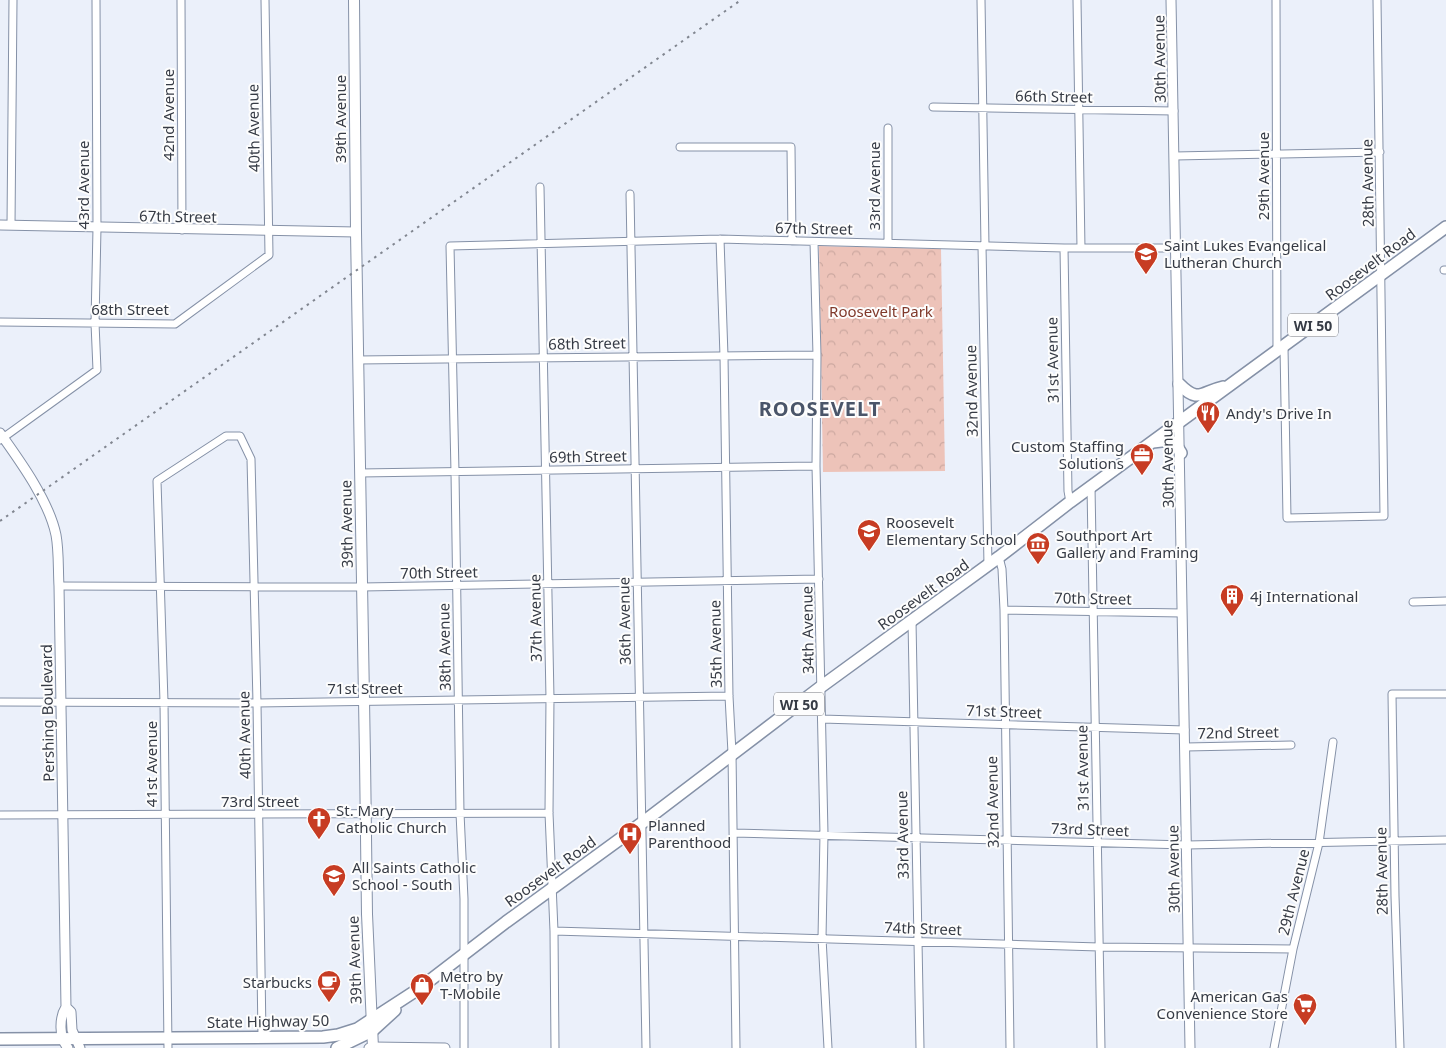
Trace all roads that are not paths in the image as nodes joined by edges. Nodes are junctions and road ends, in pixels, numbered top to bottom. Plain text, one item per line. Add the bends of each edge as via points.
1 (13, 0) edge
2 (96, 0) edge
3 (181, 0) edge
4 (265, 0) edge
5 (354, 0) edge
6 (981, 0) edge
7 (1077, 0) edge
8 (1171, 0) edge
9 (1276, 0) edge
10 (1378, 0) edge
11 (933, 107) dead end
12 (983, 108) junction
13 (1080, 110) junction
14 (1174, 111) junction
15 (888, 128) dead end
16 (680, 147) dead end
17 (1380, 152) junction
18 (1276, 154) junction
19 (1175, 156) junction
20 (540, 187) dead end
21 (630, 194) dead end
22 (0, 225) edge
23 (11, 225) junction
24 (1446, 227) edge
25 (97, 228) junction
26 (182, 230) junction
27 (268, 231) junction
28 (356, 232) junction
29 (720, 240) junction
30 (631, 241) junction
31 (792, 241) junction
32 (814, 242) junction
33 (540, 243) junction
34 (888, 243) junction
35 (450, 246) joint
36 (983, 246) junction
37 (1064, 248) junction
38 (1082, 248) junction
39 (1177, 248) junction
40 (268, 255) joint
41 (1381, 274) junction
42 (0, 322) edge
43 (94, 323) junction
44 (1281, 349) junction
45 (817, 355) junction
46 (724, 356) junction
47 (633, 357) junction
48 (543, 358) junction
49 (452, 359) junction
50 (358, 360) junction
51 (1179, 384) junction
52 (1230, 386) junction
53 (1180, 422) junction
54 (1, 437) edge
55 (1152, 443) junction
56 (1180, 453) junction
57 (816, 466) junction
58 (726, 467) junction
59 (635, 468) junction
60 (544, 470) junction
61 (455, 472) junction
62 (360, 473) junction
63 (157, 480) joint
64 (1091, 487) junction
65 (1070, 502) junction
66 (1287, 518) joint
67 (999, 557) junction
68 (988, 566) junction
69 (820, 580) junction
70 (727, 582) junction
71 (638, 583) junction
72 (548, 585) junction
73 (58, 586) junction
74 (160, 586) junction
75 (255, 586) junction
76 (457, 586) junction
77 (362, 587) junction
78 (1446, 601) edge
79 (1413, 602) dead end
80 (1004, 610) junction
81 (1093, 611) junction
82 (1182, 613) junction
83 (912, 621) junction
84 (822, 686) junction
85 (1446, 694) edge
86 (729, 696) junction
87 (639, 697) junction
88 (550, 698) junction
89 (459, 700) junction
90 (364, 701) junction
91 (0, 702) edge
92 (60, 702) junction
93 (164, 702) junction
94 (257, 702) junction
95 (822, 719) junction
96 (913, 722) junction
97 (1005, 724) junction
98 (1095, 727) junction
99 (1185, 730) junction
100 (1332, 742) dead end
101 (1291, 746) dead end
102 (1186, 747) junction
103 (732, 753) junction
104 (549, 813) junction
105 (258, 814) junction
106 (366, 814) junction
107 (460, 814) junction
108 (0, 815) edge
109 (62, 815) junction
110 (165, 815) junction
111 (642, 823) junction
112 (734, 833) junction
113 (824, 834) junction
114 (916, 837) junction
115 (1007, 840) junction
116 (1446, 840) edge
117 (1394, 842) junction
118 (1098, 843) junction
119 (1319, 843) junction
120 (1187, 845) junction
121 (552, 889) junction
122 (554, 931) junction
123 (644, 933) junction
124 (735, 935) junction
125 (822, 938) junction
126 (918, 942) junction
127 (1008, 944) junction
128 (1099, 947) junction
129 (1188, 947) junction
130 (1293, 949) junction
131 (464, 956) junction
132 (420, 988) junction
133 (66, 1007) junction
134 (372, 1019) junction
135 (372, 1031) junction
136 (338, 1035) junction
137 (262, 1036) junction
138 (358, 1038) junction
139 (0, 1039) edge
140 (65, 1043) edge
141 (78, 1043) edge
142 (168, 1043) edge
143 (337, 1048) edge
144 (372, 1048) edge
145 (444, 1048) edge
146 (464, 1048) edge
147 (554, 1048) edge
148 (646, 1048) edge
149 (736, 1048) edge
150 (828, 1048) edge
151 (920, 1048) edge
152 (1010, 1048) edge
153 (1101, 1048) edge
154 (1190, 1048) edge
155 (1274, 1048) edge
156 (1400, 1048) edge

1 - 23 street
2 - 25 street, 43rd Avenue
3 - 26 street, 42nd Avenue
4 - 27 street, 40th Avenue
5 - 28 main road, 39th Avenue
6 - 12 street, 32nd Avenue
7 - 13 street
8 - 14 street, 30th Avenue
9 - 18 street, 29th Avenue
10 - 17 street, 28th Avenue
11 - 12 street, 66th Street
12 - 13 street, 66th Street
12 - 36 street, 32nd Avenue
13 - 14 street, 66th Street
13 - 38 street
14 - 19 street, 30th Avenue
15 - 34 street, 33rd Avenue
16 - 31 street via 791,148
17 - 18 street
17 - 41 street, 28th Avenue
18 - 19 street
18 - 44 street, 29th Avenue
19 - 39 street, 30th Avenue
20 - 33 street, 37th Avenue
21 - 30 street, 36th Avenue
22 - 23 street, 67th Street
23 - 25 street, 67th Street
24 - 41 main road, Roosevelt Road / WI 50
25 - 26 street, 67th Street
25 - 43 street, 43rd Avenue
26 - 27 street, 67th Street
27 - 28 street, 67th Street
27 - 40 street, 40th Avenue
28 - 50 main road, 39th Avenue
29 - 30 street, 67th Street
29 - 31 street, 67th Street
29 - 46 street, 35th Avenue
30 - 33 street, 67th Street
30 - 47 street, 36th Avenue
31 - 32 street, 67th Street
32 - 34 street, 67th Street
32 - 45 street, 34th Avenue
33 - 35 street, 67th Street
33 - 48 street, 37th Avenue
34 - 36 street, 67th Street
35 - 49 street, 38th Avenue
36 - 37 street, 67th Street
36 - 68 street, 32nd Avenue
37 - 38 street, 67th Street
37 - 65 street, 31st Avenue
38 - 39 street, 67th Street
39 - 51 street, 30th Avenue
40 - 43 street, 68th Street via 175,324
41 - 44 main road, Roosevelt Road / WI 50
41 - 66 street, 28th Avenue via 1384,516
42 - 43 street, 68th Street
43 - 54 street, 43rd Avenue via 97,370
44 - 52 main road, Roosevelt Road / WI 50
44 - 66 street, 29th Avenue
45 - 46 street, 68th Street
45 - 57 street, 34th Avenue
46 - 47 street, 68th Street
46 - 58 street, 35th Avenue
47 - 48 street, 68th Street
47 - 59 street, 36th Avenue
48 - 49 street, 68th Street
48 - 60 street, 37th Avenue
49 - 50 street, 68th Street
49 - 61 street, 38th Avenue
50 - 62 main road, 39th Avenue
51 - 52 main road via 1188,393 1197,395
51 - 53 street, 30th Avenue
52 - 53 main road, Roosevelt Road / WI 50
53 - 55 main road, Roosevelt Road / WI 50
53 - 56 street, 30th Avenue
54 - 73 street, Pershing Boulevard via 47,508 56,536
55 - 56 main road via 1170,440
55 - 64 main road, Roosevelt Road / WI 50
56 - 82 street, 30th Avenue
57 - 58 street, 69th Street
57 - 69 street, 34th Avenue
58 - 59 street, 69th Street
58 - 70 street, 35th Avenue
59 - 60 street, 69th Street
59 - 71 street, 36th Avenue
60 - 61 street, 69th Street
60 - 72 street, 37th Avenue
61 - 62 street, 69th Street
61 - 76 street, 38th Avenue
62 - 77 main road, 39th Avenue
63 - 74 street, 41st Avenue
63 - 75 street, 40th Avenue via 226,436 240,436 251,459
64 - 65 main road, Roosevelt Road / WI 50
64 - 81 street, 31st Avenue
65 - 67 main road, Roosevelt Road / WI 50
67 - 68 main road, Roosevelt Road / WI 50
67 - 80 street, 32nd Avenue
68 - 83 main road, Roosevelt Road / WI 50
69 - 70 street, 70th Street
69 - 84 street, 34th Avenue
70 - 71 street, 70th Street
70 - 86 street, 35th Avenue
71 - 72 street, 70th Street
71 - 87 street, 36th Avenue
72 - 76 street, 70th Street
72 - 88 street, 37th Avenue
73 - 74 street, 70th Street
73 - 92 street, Pershing Boulevard
74 - 75 street, 70th Street
74 - 93 street, 41st Avenue
75 - 77 street, 70th Street
75 - 94 street, 40th Avenue
76 - 77 street, 70th Street
76 - 89 street, 38th Avenue
77 - 90 main road, 39th Avenue
78 - 79 street
80 - 81 street, 70th Street
80 - 97 street, 32nd Avenue
81 - 82 street, 70th Street
81 - 98 street, 31st Avenue
82 - 99 street, 30th Avenue
83 - 84 main road, Roosevelt Road / WI 50
83 - 96 street, 33rd Avenue
84 - 95 street, 34th Avenue
84 - 103 main road, Roosevelt Road / WI 50
85 - 117 street, 28th Avenue via 1392,694
86 - 87 street, 71st Street
86 - 103 street, 35th Avenue
87 - 88 street, 71st Street
87 - 111 street, 36th Avenue
88 - 89 street, 71st Street
88 - 104 street, 37th Avenue
89 - 90 street, 71st Street
89 - 107 street, 38th Avenue
90 - 94 street, 71st Street
90 - 106 main road, 39th Avenue
91 - 92 street, 71st Street
92 - 93 street, 71st Street
92 - 109 street, Pershing Boulevard
93 - 94 street, 71st Street
93 - 110 street, 41st Avenue
94 - 105 street, 40th Avenue
95 - 96 street, 71st Street
95 - 113 street, 34th Avenue
96 - 97 street, 71st Street
96 - 114 street, 33rd Avenue
97 - 98 street, 71st Street
97 - 115 street, 32nd Avenue
98 - 99 street, 71st Street
98 - 118 street, 31st Avenue
99 - 102 street, 30th Avenue
100 - 119 street, 29th Avenue
101 - 102 street, 72nd Street
102 - 120 street, 30th Avenue
103 - 111 main road, Roosevelt Road / WI 50
103 - 112 street, 35th Avenue
104 - 107 street, 73rd Street
104 - 121 street, 37th Avenue
105 - 106 street, 73rd Street
105 - 110 street, 73rd Street
105 - 137 street, 40th Avenue
106 - 107 street, 73rd Street
106 - 134 main road, 39th Avenue
107 - 131 street, 38th Avenue
108 - 109 street, 73rd Street
109 - 110 street, 73rd Street
109 - 133 street, Pershing Boulevard
110 - 142 street, 41st Avenue
111 - 121 main road, Roosevelt Road / WI 50
111 - 123 street, 36th Avenue
112 - 113 street, 73rd Street
112 - 124 street, 35th Avenue
113 - 114 street, 73rd Street
113 - 125 street, 34th Avenue
114 - 115 street, 73rd Street
114 - 126 street, 33rd Avenue
115 - 118 street, 73rd Street
115 - 127 street, 32nd Avenue
116 - 117 street, 73rd Street
117 - 119 street, 73rd Street
117 - 156 street, 28th Avenue
118 - 120 street, 73rd Street
118 - 128 street, 31st Avenue
119 - 120 street, 73rd Street
119 - 130 street, 29th Avenue
120 - 129 street, 30th Avenue
121 - 122 street, 37th Avenue
121 - 131 main road, Roosevelt Road / WI 50
122 - 123 street, 74th Street
122 - 147 street, 37th Avenue
123 - 124 street, 74th Street
123 - 148 street, 36th Avenue
124 - 125 street, 74th Street
124 - 149 street, 35th Avenue
125 - 126 street, 74th Street
125 - 150 street, 34th Avenue
126 - 127 street, 74th Street
126 - 151 street, 33rd Avenue
127 - 128 street, 74th Street
127 - 152 street, 32nd Avenue
128 - 129 street, 74th Street
128 - 153 street, 31st Avenue
129 - 130 street, 74th Street
129 - 154 street, 30th Avenue
130 - 155 street, 29th Avenue
131 - 132 main road, Roosevelt Road / WI 50
131 - 146 street, 38th Avenue
132 - 134 main road, State Highway 50 / WI 50
132 - 135 main road, State Highway 50 / WI 50
133 - 140 street, Pershing Boulevard via 62,1014
133 - 141 street, Pershing Boulevard via 71,1012 72,1030
134 - 135 main road, 39th Avenue
134 - 136 main road, State Highway 50 / WI 50 via 357,1029
135 - 138 main road, State Highway 50 / WI 50
135 - 144 main road, 39th Avenue
136 - 137 main road, State Highway 50 / WI 50
136 - 138 street
137 - 142 main road, State Highway 50 / WI 50
138 - 143 main road, State Highway 50 / WI 50
138 - 144 street
139 - 140 main road, State Highway 50 / WI 50
140 - 141 main road, State Highway 50 / WI 50
141 - 142 main road, State Highway 50 / WI 50
144 - 145 street

